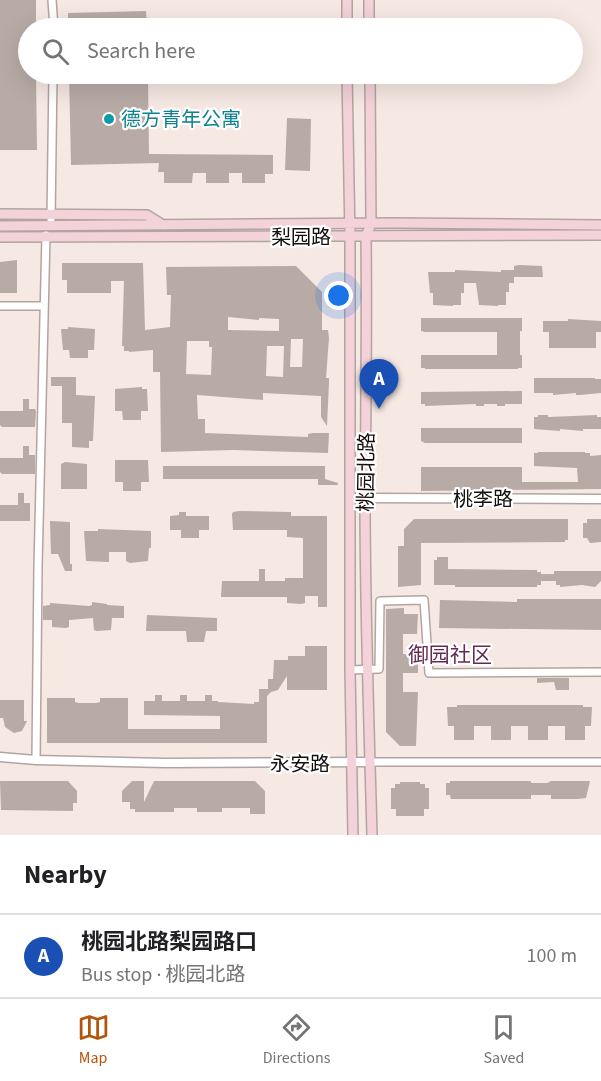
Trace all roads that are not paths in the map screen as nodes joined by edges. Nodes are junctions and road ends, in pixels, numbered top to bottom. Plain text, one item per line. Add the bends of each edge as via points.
1 (52, 0) edge
2 (347, 0) edge
3 (369, 0) edge
4 (53, 18) edge
5 (347, 18) edge
6 (369, 18) edge
7 (53, 84) edge
8 (347, 84) edge
9 (370, 84) edge
10 (0, 214) edge
11 (51, 214) junction
12 (349, 224) junction
13 (371, 224) junction
14 (163, 225) junction
15 (601, 225) edge
16 (0, 226) edge
17 (51, 226) junction
18 (366, 236) junction
19 (601, 236) edge
20 (0, 237) edge
21 (45, 237) junction
22 (350, 237) junction
23 (0, 306) edge
24 (44, 306) junction
25 (365, 498) junction
26 (601, 499) edge
27 (367, 669) junction
28 (350, 670) junction
29 (601, 672) edge
30 (0, 757) edge
31 (36, 760) junction
32 (370, 762) junction
33 (601, 762) edge
34 (351, 764) junction
35 (353, 835) edge
36 (372, 835) edge

1 - 4 street
2 - 5 main road
3 - 6 main road
7 - 11 street
8 - 12 main road, 桃园北路
9 - 13 main road, 桃园北路
10 - 11 main road
11 - 14 main road via 147,215
11 - 17 street
12 - 13 main road, 梨园路
12 - 14 main road, 梨园路
12 - 22 main road, 桃园北路
13 - 15 main road, 梨园路
13 - 18 main road, 桃园北路
14 - 17 main road, 梨园路
16 - 17 main road, 梨园路
17 - 21 street
18 - 19 main road, 梨园路
18 - 22 main road, 梨园路
18 - 25 main road, 桃园北路
20 - 21 main road, 梨园路
21 - 22 main road, 梨园路
21 - 24 street
22 - 28 main road, 桃园北路
23 - 24 street
24 - 31 street
25 - 26 street, 桃李路
25 - 27 main road, 桃园北路
27 - 28 street
27 - 29 street via 379,669 380,601 424,600 429,673
27 - 32 main road, 桃园北路
28 - 34 main road, 桃园北路
30 - 31 street, 永安路
31 - 34 street, 永安路
32 - 33 street, 永安路
32 - 34 street, 永安路
32 - 36 main road, 桃园北路
34 - 35 main road, 桃园北路

